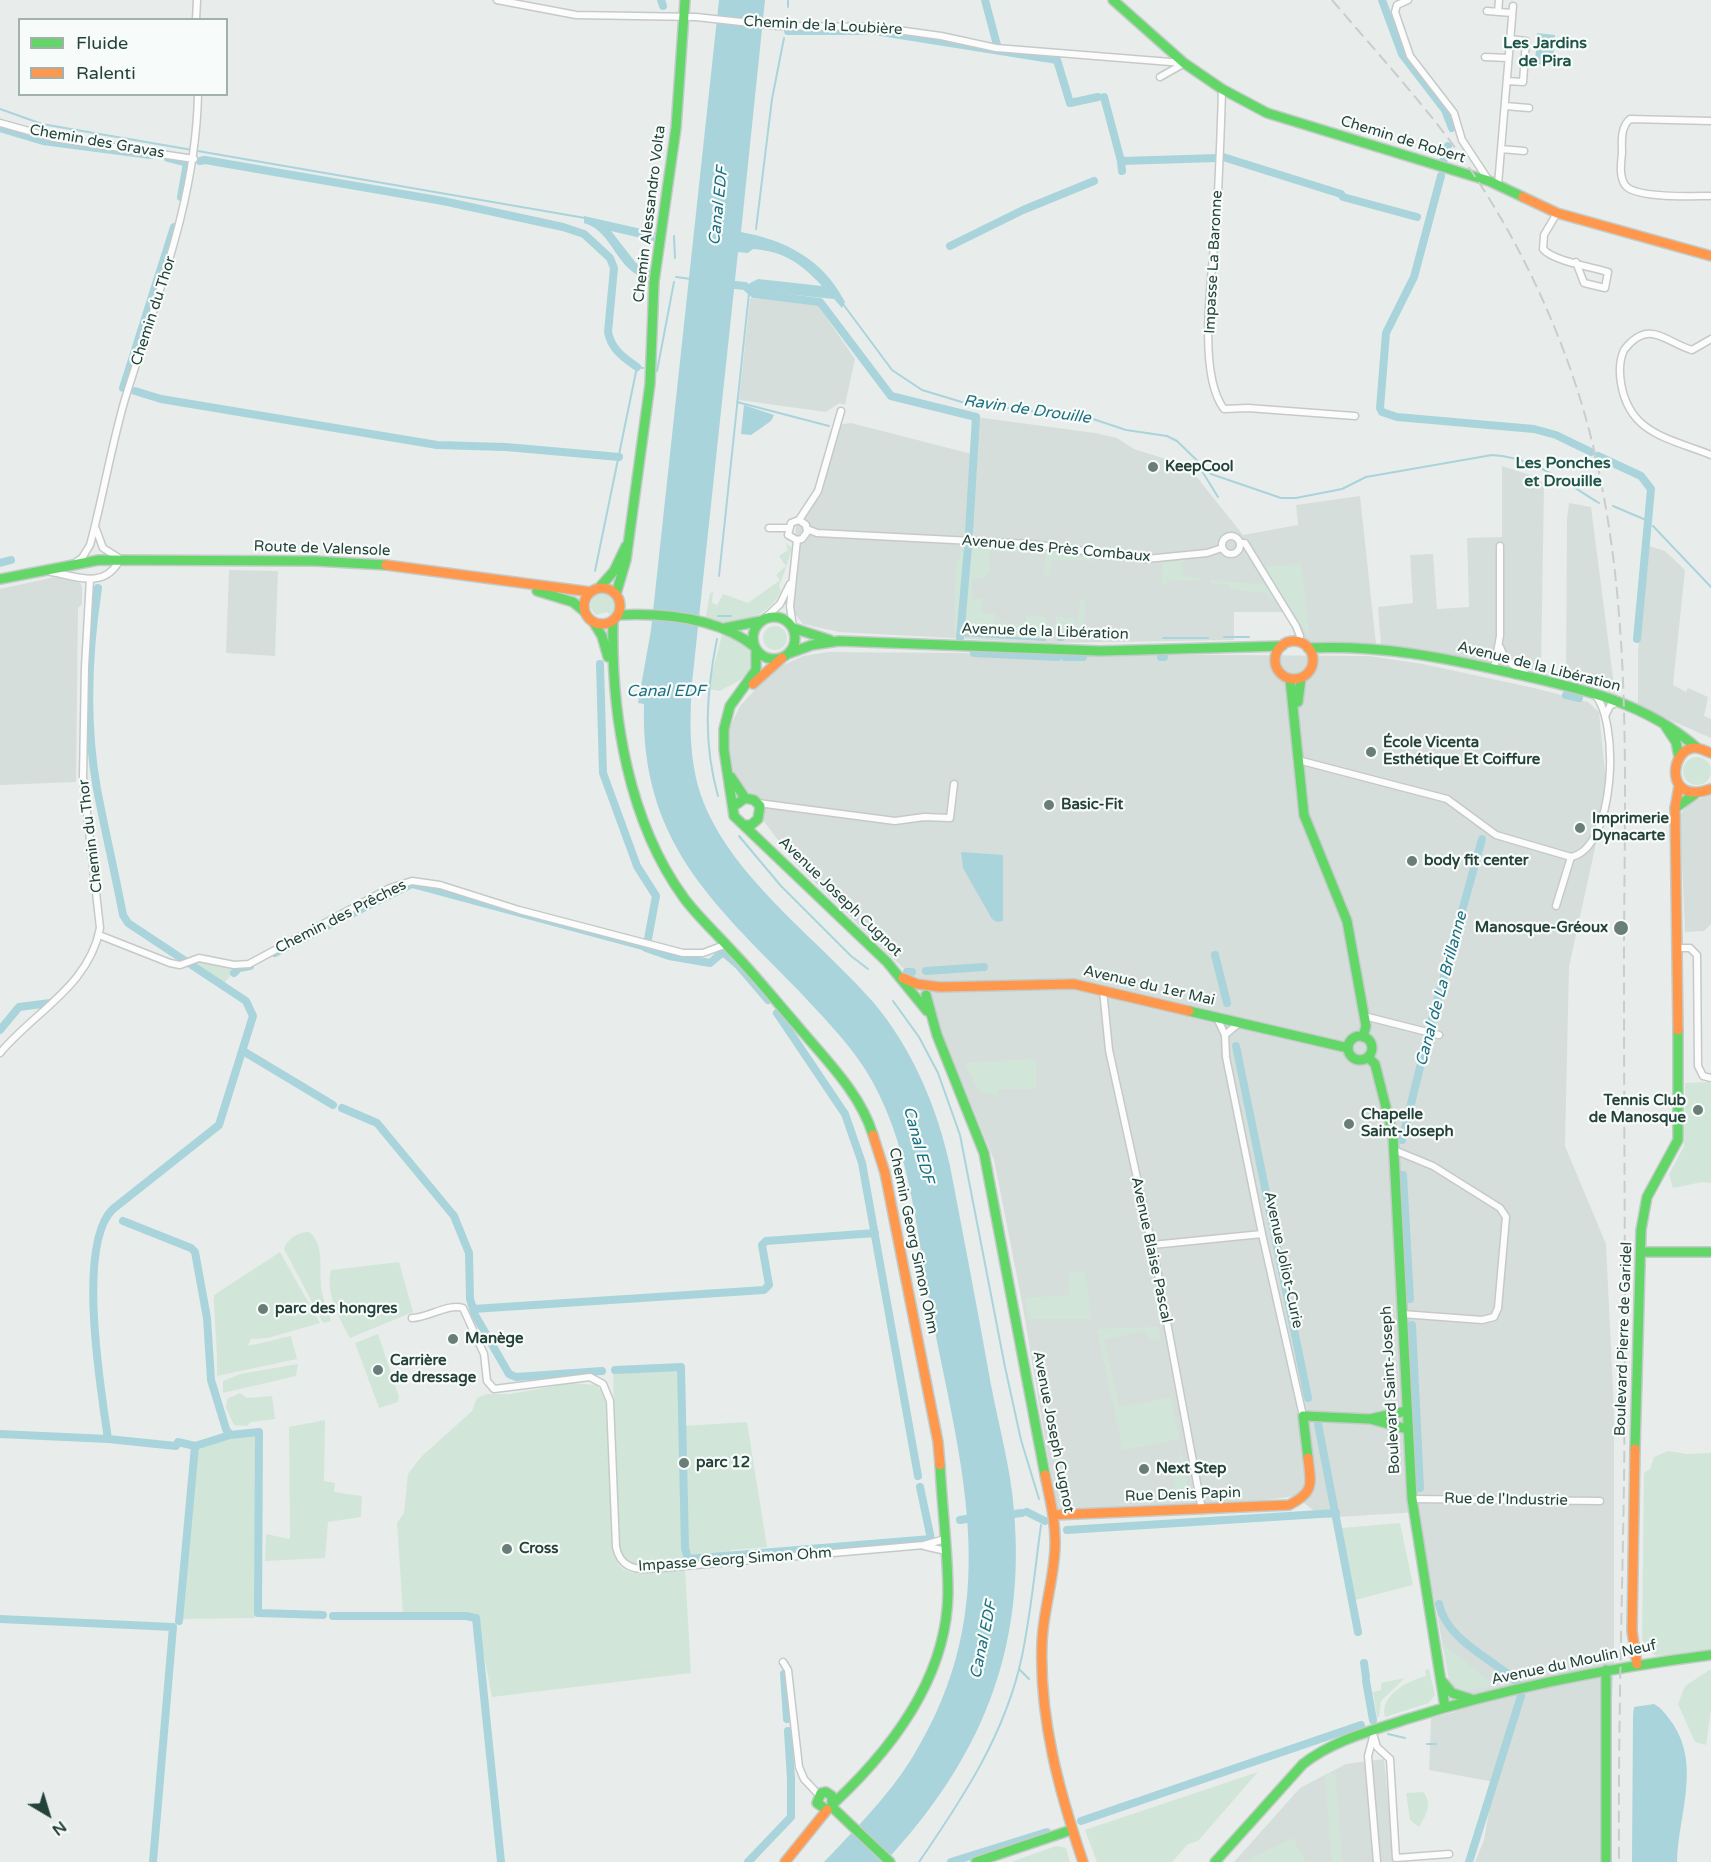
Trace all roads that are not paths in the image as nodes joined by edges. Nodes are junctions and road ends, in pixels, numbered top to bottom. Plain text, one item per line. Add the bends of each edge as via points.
1 (197, 0) edge
2 (497, 0) edge
3 (686, 0) edge
4 (1113, 0) edge
5 (1408, 0) edge
6 (1499, 0) edge
7 (1486, 11) dead end
8 (1498, 12) junction
9 (684, 17) junction
10 (196, 18) edge
11 (1510, 39) junction
12 (1485, 57) dead end
13 (1508, 58) junction
14 (1184, 63) junction
15 (1160, 78) dead end
16 (1507, 81) junction
17 (1222, 89) junction
18 (198, 96) edge
19 (1505, 106) junction
20 (1528, 108) dead end
21 (1711, 121) edge
22 (0, 123) edge
23 (1501, 149) junction
24 (1524, 151) dead end
25 (194, 157) junction
26 (1494, 183) junction
27 (1711, 196) edge
28 (1557, 213) junction
29 (1711, 256) edge
30 (1576, 262) junction
31 (1711, 339) edge
32 (841, 411) dead end
33 (1355, 416) dead end
34 (821, 445) dead end
35 (830, 447) junction
36 (1711, 455) edge
37 (798, 520) junction
38 (95, 525) junction
39 (769, 528) dead end
40 (788, 528) junction
41 (807, 529) junction
42 (817, 533) junction
43 (805, 537) junction
44 (629, 539) junction
45 (797, 540) junction
46 (1242, 543) junction
47 (1500, 546) dead end
48 (1222, 548) junction
49 (120, 561) junction
50 (74, 563) junction
51 (45, 571) junction
52 (0, 579) edge
53 (90, 579) junction
54 (792, 580) junction
55 (506, 582) junction
56 (595, 590) junction
57 (618, 597) junction
58 (584, 611) junction
59 (640, 613) junction
60 (616, 618) junction
61 (763, 620) junction
62 (594, 623) junction
63 (721, 628) junction
64 (793, 628) junction
65 (839, 641) junction
66 (1299, 642) junction
67 (1500, 642) junction
68 (1282, 646) junction
69 (1251, 647) junction
70 (1330, 647) junction
71 (1308, 648) junction
72 (756, 649) junction
73 (786, 655) junction
74 (1275, 656) junction
75 (1313, 661) junction
76 (1494, 669) junction
77 (612, 671) junction
78 (1301, 678) junction
79 (1532, 678) junction
80 (1290, 679) junction
81 (1593, 693) junction
82 (1618, 702) junction
83 (1605, 717) junction
84 (726, 719) junction
85 (1665, 725) junction
86 (1696, 747) junction
87 (1710, 751) edge
88 (1679, 756) junction
89 (1298, 758) junction
90 (727, 769) junction
91 (954, 784) dead end
92 (1679, 786) junction
93 (1711, 789) edge
94 (1695, 794) junction
95 (745, 798) junction
96 (757, 802) junction
97 (734, 806) junction
98 (776, 807) junction
99 (1675, 808) junction
100 (758, 819) junction
101 (745, 825) junction
102 (759, 838) junction
103 (1571, 857) junction
104 (1556, 906) dead end
105 (99, 935) junction
106 (727, 944) junction
107 (1678, 948) junction
108 (1103, 990) junction
109 (921, 991) junction
110 (1364, 1016) junction
111 (1217, 1018) junction
112 (1239, 1023) junction
113 (1432, 1033) dead end
114 (1225, 1035) junction
115 (1363, 1036) junction
116 (1348, 1048) junction
117 (0, 1053) edge
118 (1368, 1057) junction
119 (1711, 1078) edge
120 (1394, 1150) junction
121 (1262, 1234) junction
122 (1152, 1245) junction
123 (1641, 1252) junction
124 (1711, 1252) edge
125 (1402, 1314) junction
126 (412, 1318) dead end
127 (1406, 1412) junction
128 (1303, 1416) junction
129 (1370, 1419) junction
130 (1407, 1430) junction
131 (1309, 1491) joint
132 (1412, 1499) junction
133 (1600, 1501) dead end
134 (1202, 1510) junction
135 (1053, 1515) junction
136 (945, 1539) junction
137 (924, 1545) junction
138 (946, 1551) junction
139 (1711, 1655) edge
140 (783, 1662) dead end
141 (1637, 1664) junction
142 (1606, 1670) junction
143 (1440, 1677) junction
144 (1449, 1690) junction
145 (1475, 1700) junction
146 (1445, 1707) junction
147 (1373, 1733) junction
148 (826, 1802) junction
149 (1071, 1830) junction
150 (1449, 1854) dead end
151 (785, 1862) edge
152 (890, 1862) edge
153 (976, 1862) edge
154 (1083, 1862) edge
155 (1215, 1862) edge
156 (1377, 1862) edge
157 (1606, 1862) edge

1 - 10 street
2 - 9 street, Chemin de la Loubière via 576,15
3 - 9 street, Chemin Alessandro Volta
4 - 14 street, Chemin de Robert
5 - 26 street via 1397,5 1395,12 1408,54 1454,113 1462,140
6 - 8 street
7 - 8 street
8 - 11 street via 1512,10
9 - 14 street, Chemin de la Loubière via 778,26 876,27 996,48
9 - 44 street, Chemin Alessandro Volta via 676,128 654,282 650,384
11 - 13 street
11 - 16 street via 1526,41 1522,82
12 - 13 street
13 - 16 street
14 - 15 street
14 - 17 street, Chemin de Robert
16 - 19 street
17 - 26 street, Chemin de Robert via 1283,119
17 - 33 street, Impasse La Baronne via 1208,328 1211,369 1219,402 1224,409 1231,410
18 - 25 street, Chemin du Thor
19 - 20 street
19 - 23 street
21 - 27 street via 1630,119 1623,130 1621,176 1624,185 1634,191
22 - 25 street, Chemin des Gravas via 54,138
23 - 24 street
23 - 26 street
25 - 38 street, Chemin du Thor via 180,229 121,415
26 - 28 street, Chemin de Robert
28 - 29 street, Chemin de Robert
28 - 30 street via 1544,235 1543,249 1549,255
30 - 30 street via 1584,283 1605,288 1608,272
31 - 36 street via 1692,350 1659,334 1645,334 1624,350 1620,372 1626,405 1642,426
32 - 35 street
34 - 35 street
35 - 37 street via 818,491
37 - 40 street
37 - 41 street
38 - 49 street via 104,550
38 - 50 street, Chemin du Thor via 86,554
39 - 40 street
40 - 45 street via 788,535
41 - 42 street, Avenue des Près Combaux
41 - 43 street
42 - 43 street, Avenue des Près Combaux
42 - 48 street, Avenue des Près Combaux via 1031,544 1146,559
43 - 45 street
44 - 56 street, Chemin Alessandro Volta via 614,571
44 - 57 street, Chemin Alessandro Volta
45 - 54 street
46 - 48 street via 1235,554
46 - 48 street via 1229,535
46 - 66 street via 1296,626
47 - 67 street
49 - 50 street, Route de Valensole
49 - 51 street, Route de Valensole
49 - 53 street via 106,576
49 - 55 street, Route de Valensole via 356,563
50 - 51 street, Route de Valensole
51 - 52 street, Route de Valensole
51 - 53 street
53 - 105 street, Chemin du Thor via 83,777 98,895
54 - 61 street via 780,604
54 - 64 street via 789,611
55 - 56 street, Route de Valensole
55 - 58 street, Route de Valensole via 573,603
56 - 57 street via 608,589
56 - 58 street via 585,600
57 - 59 street
57 - 60 street
58 - 62 street
59 - 60 street
59 - 63 street
60 - 62 street via 604,625
60 - 77 street, Chemin Georg Simon Ohm
61 - 63 street
61 - 64 street via 778,617
61 - 72 street via 753,633
62 - 77 street, Chemin Georg Simon Ohm
63 - 72 street via 743,637
64 - 65 street, Avenue de la Libération
64 - 73 street via 795,641
65 - 69 street, Avenue de la Libération via 1101,651
65 - 73 street, Avenue de la Libération via 812,645
66 - 68 street
66 - 71 street
67 - 76 street
67 - 79 street via 1505,659
68 - 69 street, Avenue de la Libération
68 - 74 street
69 - 74 street, Avenue de la Libération
70 - 71 street, Avenue de la Libération
70 - 75 street
70 - 76 street, Avenue de la Libération via 1383,648
71 - 75 street
72 - 73 street via 768,659
72 - 84 street via 756,670 733,701
73 - 84 street via 756,680
74 - 80 street via 1276,668
75 - 78 street
76 - 79 street, Avenue de la Libération
77 - 106 street, Chemin Georg Simon Ohm via 632,785 648,834 677,890
78 - 80 street
78 - 89 street
79 - 81 street, Avenue de la Libération
80 - 89 street
81 - 82 street, Avenue de la Libération
81 - 83 street
82 - 83 street
82 - 85 street, Avenue de la Libération
83 - 103 street via 1610,769 1608,803 1592,842 1585,851
84 - 90 street via 723,738
85 - 86 street, Avenue de la Libération
85 - 88 street via 1676,742
86 - 87 street, Avenue de la Libération
86 - 88 street
88 - 92 street, Boulevard Pierre de Garidel via 1674,773
89 - 103 street via 1447,799 1496,835
89 - 110 street via 1305,821 1347,921
90 - 95 street
90 - 97 street
91 - 98 street via 951,817 895,821
92 - 94 street
92 - 99 street, Boulevard Pierre de Garidel
93 - 94 street
94 - 99 street
95 - 96 street
95 - 97 street
96 - 98 street
96 - 100 street
97 - 101 street via 735,819
98 - 100 street
99 - 107 street, Boulevard Pierre de Garidel
100 - 101 street
100 - 102 street, Avenue Joseph Cugnot
101 - 102 street, Avenue Joseph Cugnot
102 - 109 street, Avenue Joseph Cugnot
103 - 104 street
105 - 106 street, Chemin des Prêches via 170,963 199,958 249,964 390,888 412,881 440,885 683,953 703,953
105 - 117 street, Chemin du Thor via 93,953 73,984 23,1027
106 - 136 street, Chemin Georg Simon Ohm via 849,1087 874,1133 938,1442
107 - 119 street via 1693,949 1697,955 1698,1066 1703,1076
107 - 123 street, Boulevard Pierre de Garidel via 1680,1137 1646,1200
108 - 109 street, Avenue du 1er Mai via 1051,982
108 - 111 street, Avenue du 1er Mai
108 - 122 street, Avenue Blaise Pascal via 1109,1050
109 - 135 street, Avenue Joseph Cugnot via 984,1153
110 - 113 street
110 - 115 street
111 - 112 street, Avenue du 1er Mai
111 - 114 street, Avenue Joliot-Curie
112 - 114 street
112 - 116 street, Avenue du 1er Mai
114 - 121 street, Avenue Joliot-Curie via 1226,1057
115 - 116 street via 1353,1039
115 - 118 street via 1372,1046
116 - 118 street via 1355,1059
118 - 120 street, Boulevard Saint-Joseph via 1375,1064
120 - 125 street, Boulevard Saint-Joseph
120 - 125 street via 1441,1171 1500,1208 1506,1217 1494,1317 1482,1320
121 - 122 street
121 - 128 street, Avenue Joliot-Curie
122 - 134 street, Avenue Blaise Pascal
123 - 124 street
123 - 141 street, Boulevard Pierre de Garidel via 1632,1631
125 - 127 street, Boulevard Saint-Joseph
126 - 137 street, Impasse Georg Simon Ohm via 456,1306 463,1308 484,1354 487,1382 494,1389 590,1377 603,1384 610,1401 616,1547 628,1566 650,1569
127 - 129 street
127 - 130 street, Boulevard Saint-Joseph
128 - 129 street
128 - 131 street, Avenue Joliot-Curie via 1312,1479
129 - 130 street
130 - 132 street, Boulevard Saint-Joseph
131 - 134 street, Rue Denis Papin via 1289,1505
132 - 133 street, Rue de l'Industrie
132 - 143 street, Boulevard Saint-Joseph
134 - 135 street, Rue Denis Papin
135 - 149 street, Avenue Joseph Cugnot via 1055,1562 1042,1639 1041,1674 1059,1789
136 - 137 street, Impasse Georg Simon Ohm
136 - 138 street, Chemin Georg Simon Ohm
137 - 138 street, Impasse Georg Simon Ohm
138 - 148 street, Chemin Georg Simon Ohm via 947,1616 935,1665 908,1719 868,1767
139 - 141 street, Avenue du Moulin Neuf
140 - 148 street via 788,1670 801,1772
141 - 142 street, Avenue du Moulin Neuf
142 - 145 street, Avenue du Moulin Neuf
142 - 157 street
143 - 144 street
143 - 146 street, Boulevard Saint-Joseph
144 - 145 street
144 - 146 street
145 - 146 street, Avenue du Moulin Neuf
146 - 147 street, Avenue du Moulin Neuf
147 - 150 street via 1377,1747 1390,1759 1396,1858
147 - 155 street, Avenue du Moulin Neuf via 1327,1748 1303,1764
147 - 156 street via 1368,1756
148 - 151 street
148 - 152 street
149 - 153 street
149 - 154 street, Avenue Joseph Cugnot

